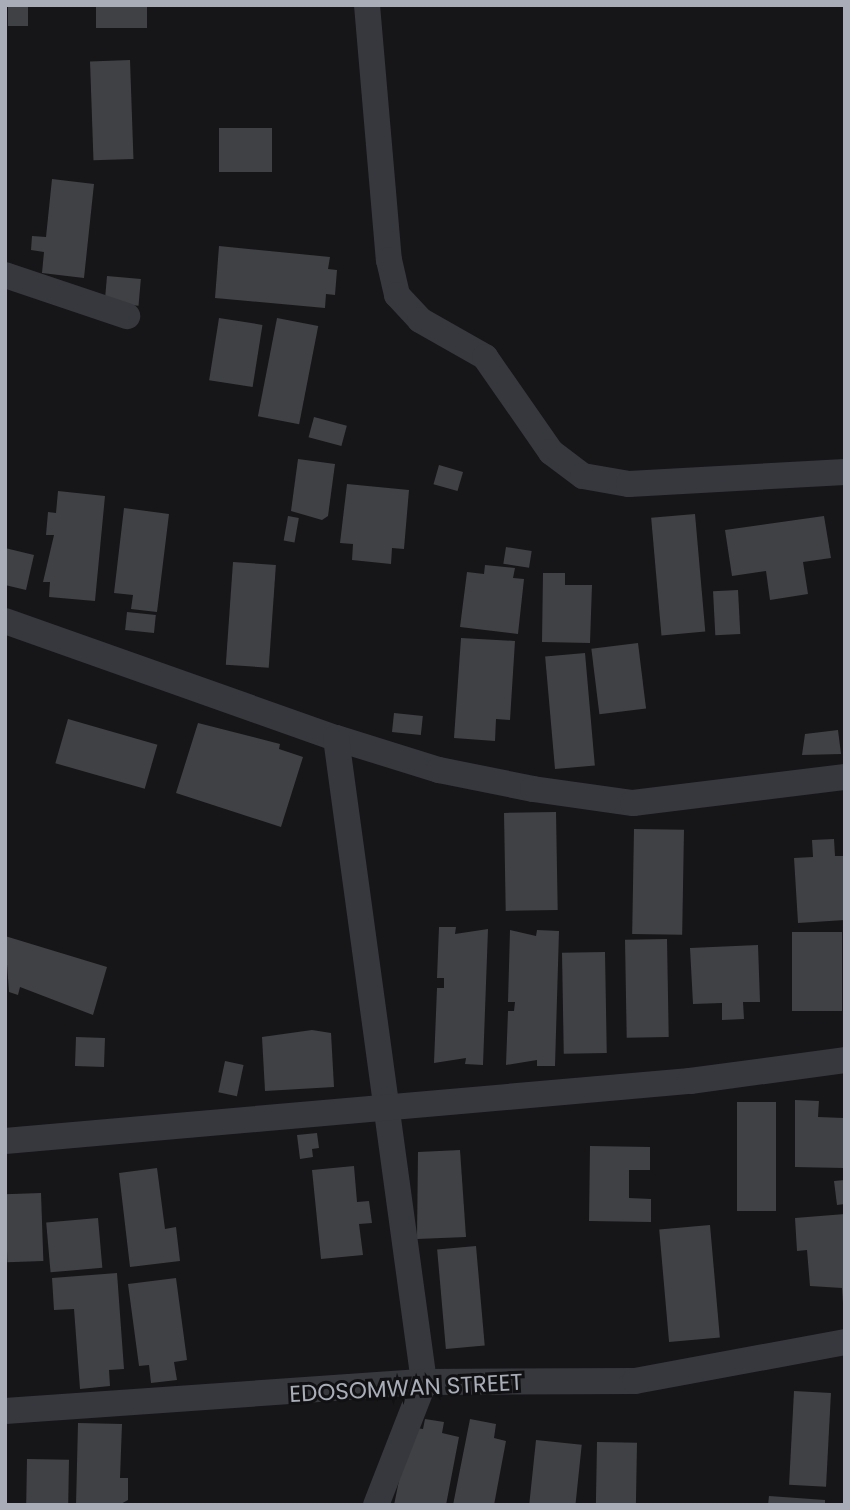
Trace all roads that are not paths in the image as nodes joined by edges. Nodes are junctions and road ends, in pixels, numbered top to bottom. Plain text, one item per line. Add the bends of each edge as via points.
1 (367, 5) edge
2 (5, 275) edge
3 (127, 317) dead end
4 (845, 472) edge
5 (5, 621) edge
6 (336, 738) junction
7 (845, 777) edge
8 (845, 1060) edge
9 (385, 1108) junction
10 (5, 1141) edge
11 (845, 1342) edge
12 (424, 1382) junction
13 (5, 1411) edge
14 (376, 1505) edge

1 - 4 street via 388,260 397,295 420,320 485,356 551,452 583,476 629,484
2 - 3 street
5 - 6 street
6 - 7 street via 439,770 633,803
6 - 9 street
8 - 9 street via 691,1081
9 - 10 street
9 - 12 street
11 - 12 street, EDOSOMWAN STREET via 635,1381
12 - 13 street, EDOSOMWAN STREET
12 - 14 street

